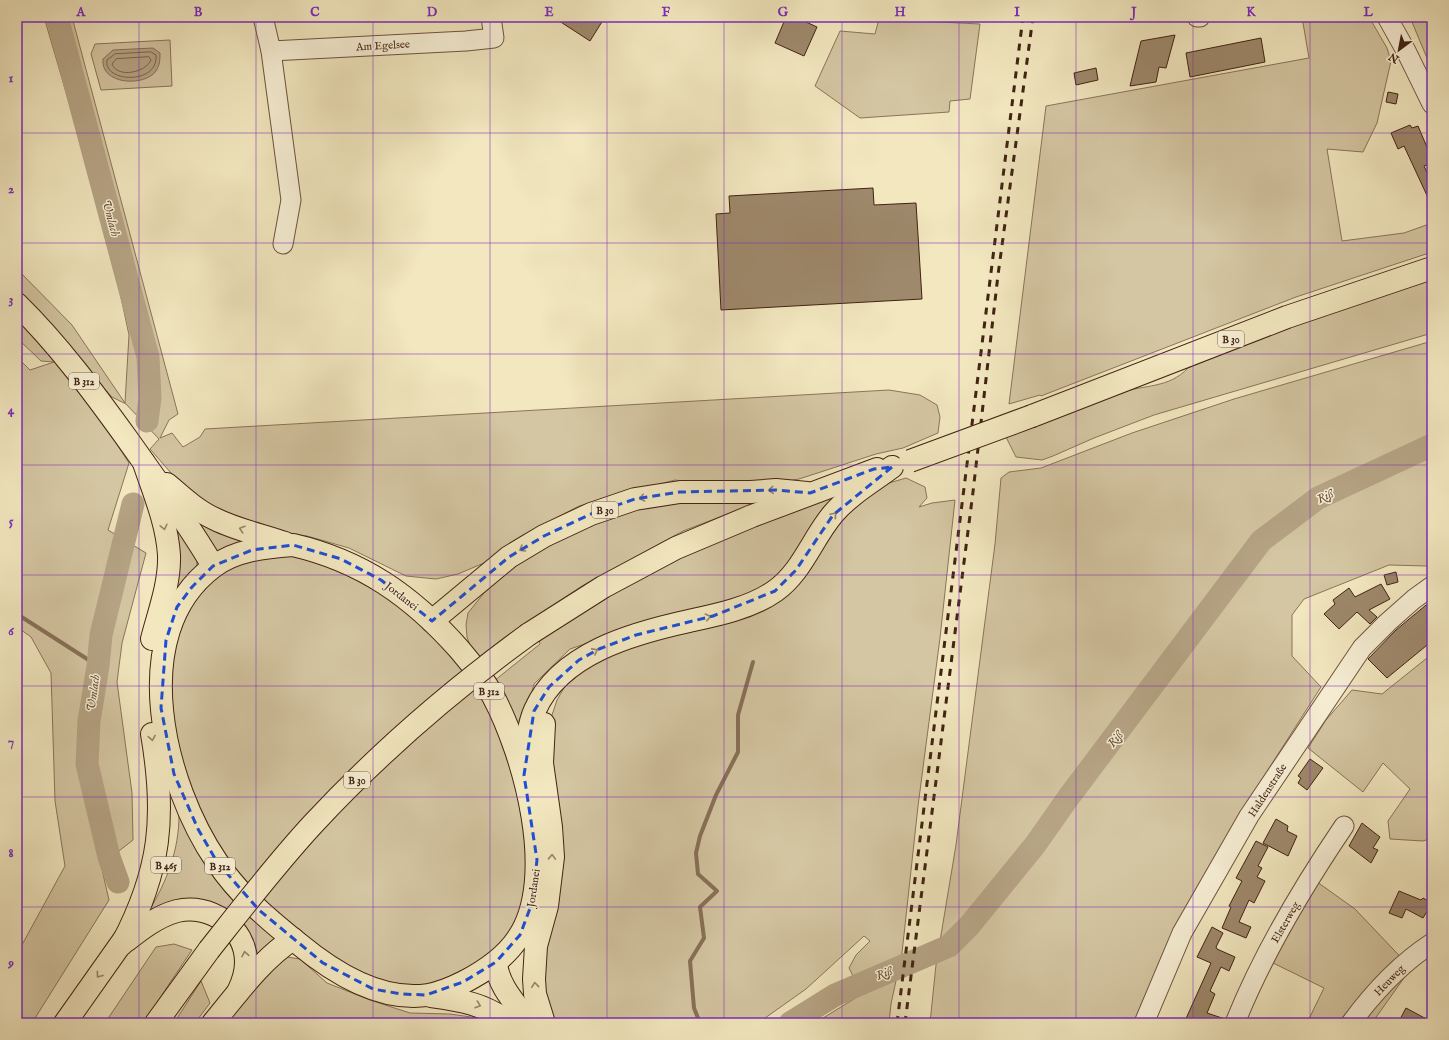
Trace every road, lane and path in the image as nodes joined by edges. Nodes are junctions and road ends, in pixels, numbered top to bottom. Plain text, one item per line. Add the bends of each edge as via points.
1 (263, 17) edge
2 (1197, 17) edge
3 (1200, 17) edge
4 (1386, 17) edge
5 (492, 25) edge
6 (271, 51) junction
7 (1432, 104) edge
8 (283, 244) dead end
9 (1432, 268) edge
10 (17, 304) edge
11 (144, 463) junction
12 (901, 464) junction
13 (810, 493) junction
14 (293, 545) junction
15 (213, 566) junction
16 (1432, 586) edge
17 (432, 620) junction
18 (564, 674) junction
19 (174, 774) junction
20 (524, 775) junction
21 (1344, 826) dead end
22 (293, 939) junction
23 (1432, 943) edge
24 (122, 944) junction
25 (496, 962) junction
26 (238, 992) junction
27 (426, 996) junction
28 (65, 1023) edge
29 (156, 1023) edge
30 (213, 1023) edge
31 (509, 1023) edge
32 (530, 1023) edge
33 (544, 1023) edge
34 (1144, 1023) edge
35 (1235, 1023) edge
36 (1351, 1023) edge

1 - 6 street
2 - 3 street
4 - 7 street
5 - 6 street, Am Egelsee via 466,41
6 - 8 street via 291,200
9 - 12 main road, B 30, bridge via 1287,317
10 - 11 main road, B 312 via 31,317 89,387
14 -> 11 main road, B 312 via 214,519 192,505
11 - 15 main road, B 312
11 -> 24 main road via 162,518 169,556 164,590 148,654 146,683 148,715 160,793 160,825 156,856 148,886
12 - 13 main road, B 30 via 874,470
18 -> 12 main road, B 30 via 579,660 613,643 670,625 713,616 775,592 796,570 833,515 855,494
13 -> 17 main road, B 30 via 776,490 680,492 635,499 591,514 526,546 492,569
13 - 29 main road, B 30, bridge via 676,548 603,586 495,659 427,715 313,824 267,876
14 - 15 main road, Jordanei / B 312 via 252,550
14 - 17 main road, Jordanei / B 312 via 328,554 370,573
15 - 19 main road, Jordanei / B 312 via 192,587 178,607 166,640 161,708
16 - 34 street, Haldenstraße via 1414,598 1362,648 1287,758 1182,933
17 - 20 main road, Jordanei / B 312 via 461,651 492,695 506,724
18 - 20 main road, B 30 via 549,687 534,711
33 -> 18 main road, B 30 via 534,979 536,946 547,906 553,857 542,762 542,740 544,720
19 - 22 main road, Jordanei / B 312 via 198,829 217,862 242,893
19 - 24 main road, B 465 via 172,830 167,864 155,891
20 - 25 main road, Jordanei / B 312 via 534,822 537,860 535,890 520,935
21 - 35 street, Elsterweg via 1318,864 1271,946
22 - 26 main road via 278,949
22 - 27 main road, Jordanei / B 312 via 323,963 373,989
23 - 36 street, Heuweg via 1405,963
26 -> 24 main road via 245,971 243,945 227,923 209,912 193,909 177,911 161,917
24 -> 28 main road, B 465
25 - 27 main road, Jordanei / B 312 via 445,991
25 - 32 main road via 501,983
26 - 30 main road
27 -> 31 main road, B 312 via 466,1001 484,1007

